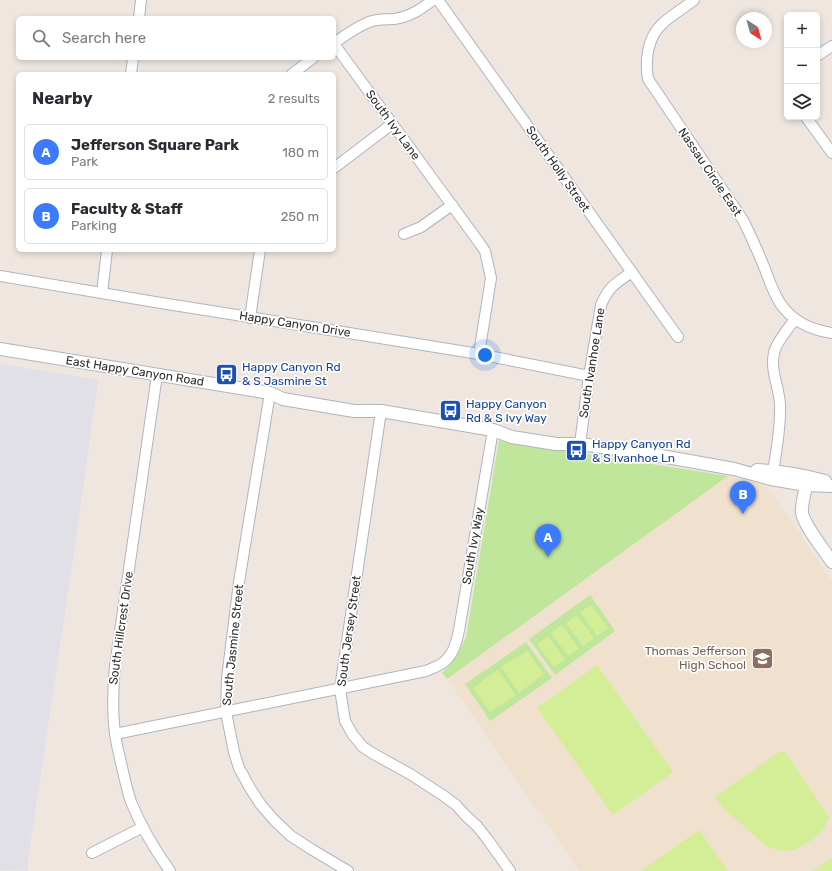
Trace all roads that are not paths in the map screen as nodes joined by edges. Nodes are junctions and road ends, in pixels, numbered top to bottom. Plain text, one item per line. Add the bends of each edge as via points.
1 (141, 0) edge
2 (433, 0) edge
3 (438, 0) edge
4 (694, 0) edge
5 (139, 16) edge
6 (336, 43) edge
7 (832, 46) edge
8 (336, 47) edge
9 (820, 54) edge
10 (133, 60) edge
11 (310, 60) edge
12 (131, 72) edge
13 (295, 72) edge
14 (808, 120) edge
15 (392, 124) junction
16 (832, 153) edge
17 (336, 166) edge
18 (452, 205) junction
19 (404, 234) dead end
20 (107, 252) edge
21 (260, 252) edge
22 (632, 272) junction
23 (0, 276) edge
24 (102, 293) junction
25 (250, 318) junction
26 (795, 320) junction
27 (832, 333) edge
28 (678, 337) dead end
29 (0, 349) edge
30 (479, 354) junction
31 (157, 375) junction
32 (589, 376) junction
33 (270, 393) junction
34 (381, 411) junction
35 (493, 430) junction
36 (580, 444) junction
37 (772, 475) junction
38 (807, 481) junction
39 (832, 483) edge
40 (832, 486) edge
41 (832, 562) edge
42 (340, 689) junction
43 (226, 712) junction
44 (115, 734) junction
45 (143, 827) junction
46 (92, 853) dead end
47 (170, 871) edge
48 (348, 871) edge
49 (510, 871) edge

1 - 5 street
2 - 6 street via 409,16 380,19 366,24
3 - 22 street, South Holly Street
4 - 26 street, Nassau Circle East via 661,24 653,36 649,48 648,79 743,220 774,292
7 - 9 street
8 - 15 street, South Ivy Lane
10 - 12 street
11 - 13 street
14 - 16 street
15 - 17 street
15 - 18 street, South Ivy Lane
18 - 19 street via 421,227
18 - 30 street, South Ivy Lane via 485,252 492,278
20 - 24 street
21 - 25 street
22 - 28 street, South Holly Street
22 - 32 street, South Ivanhoe Lane via 612,286 601,304
23 - 24 street, Happy Canyon Drive
24 - 25 street, Happy Canyon Drive
25 - 30 street, Happy Canyon Drive
26 - 27 street, Nassau Circle East via 808,327
26 - 37 street via 774,351 772,367 780,411
29 - 31 street, East Happy Canyon Road
30 - 32 street, Happy Canyon Drive
31 - 33 street, East Happy Canyon Road
31 - 44 street, South Hillcrest Drive via 115,666
32 - 36 street, South Ivanhoe Lane
33 - 34 street, East Happy Canyon Road via 283,391 356,403
33 - 43 street, South Jasmine Street via 240,582 227,678
34 - 35 street, East Happy Canyon Road
34 - 42 street, South Jersey Street
35 - 36 street, East Happy Canyon Road via 509,428 557,436
35 - 42 street, South Ivy Way via 456,646 446,660 426,671
36 - 37 street, East Happy Canyon Road
37 - 38 street, East Happy Canyon Road
38 - 39 street, East Happy Canyon Road
38 - 40 street, East Happy Canyon Road
38 - 41 street via 802,508 803,518
42 - 43 street
42 - 49 street, South Jersey Street via 345,721 362,747 410,774 456,805 477,826
43 - 44 street
43 - 48 street, South Jasmine Street via 239,768 261,805 291,836
44 - 45 street, South Hillcrest Drive via 131,800
45 - 46 street
45 - 47 street, South Hillcrest Drive

